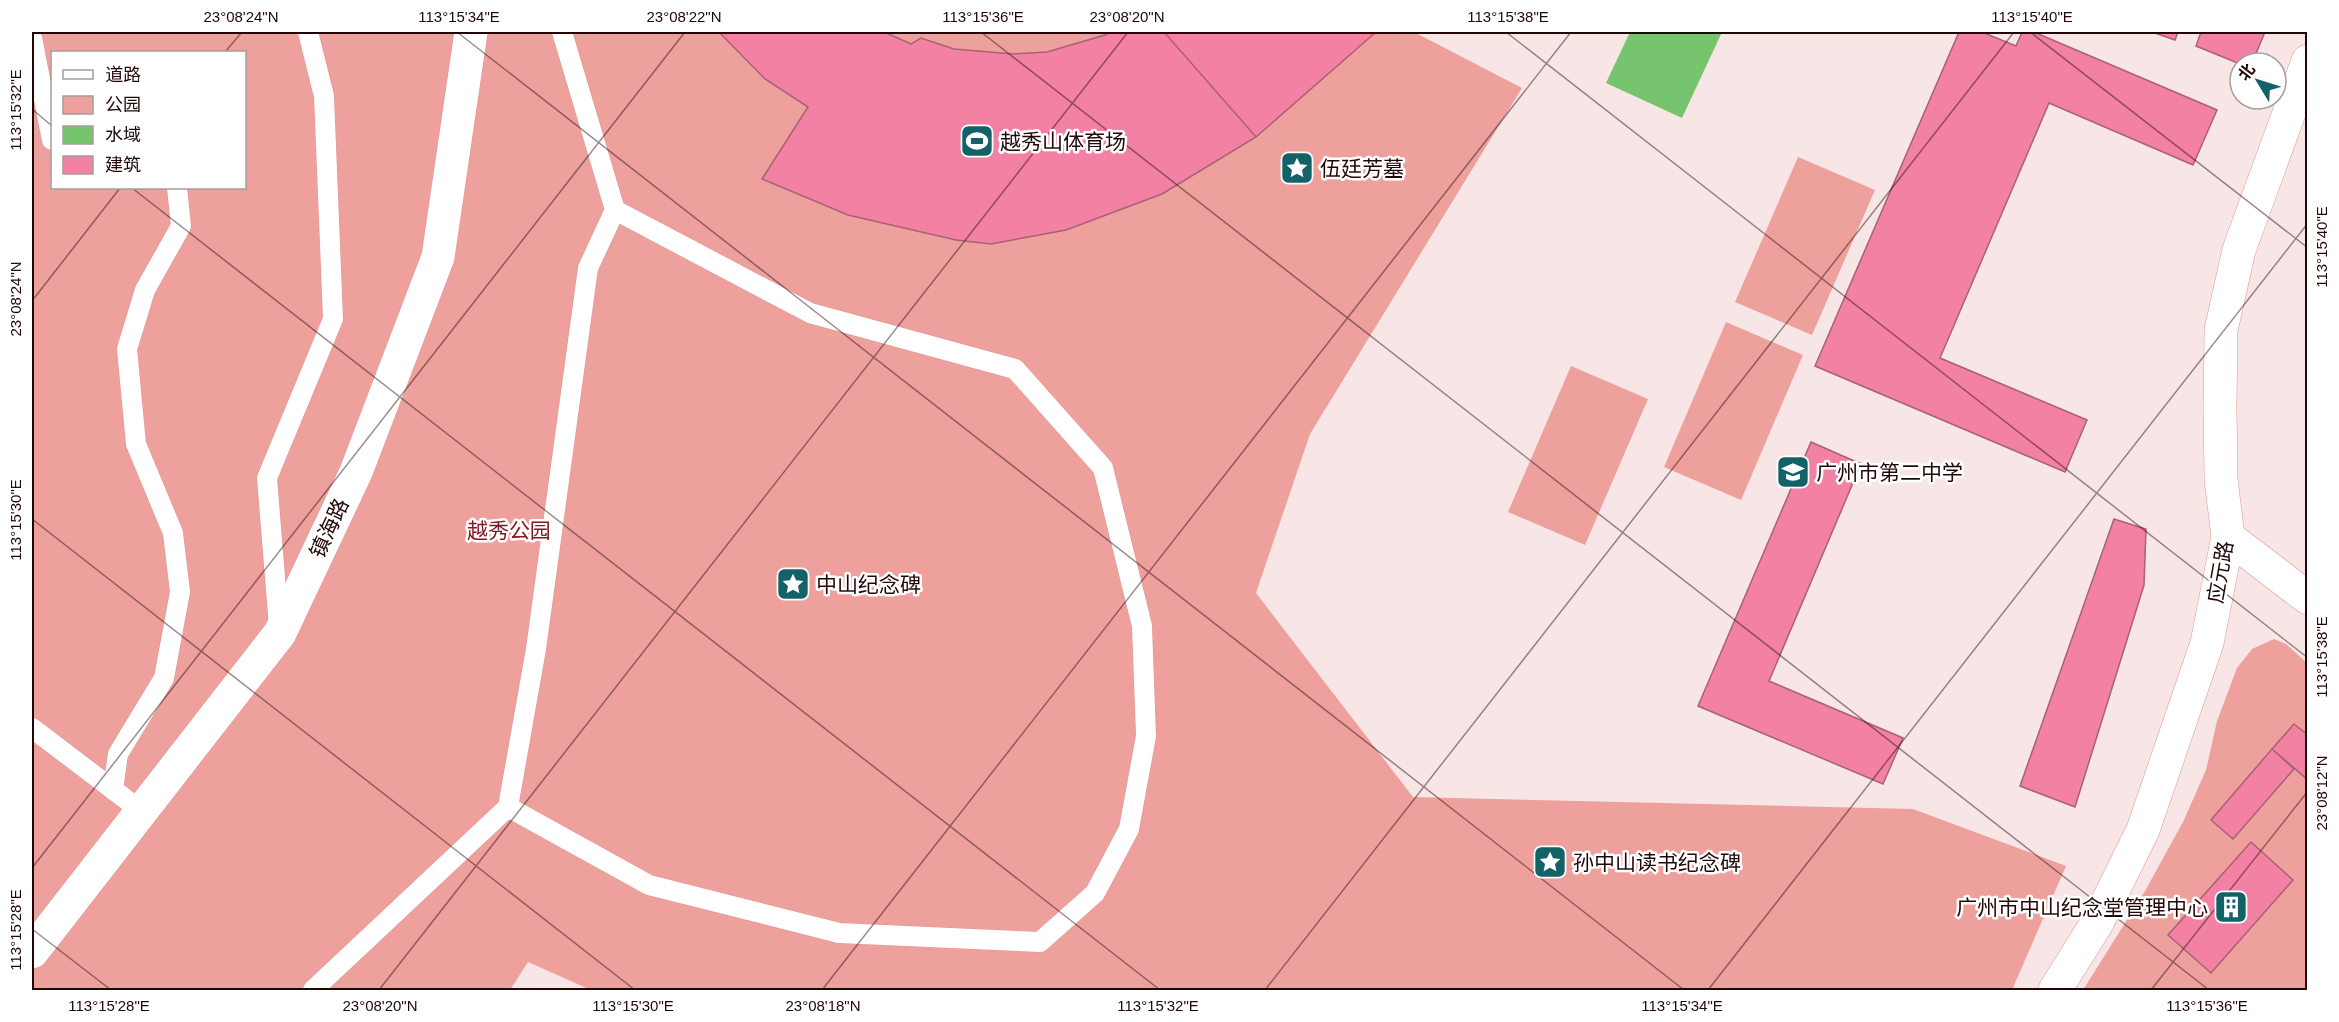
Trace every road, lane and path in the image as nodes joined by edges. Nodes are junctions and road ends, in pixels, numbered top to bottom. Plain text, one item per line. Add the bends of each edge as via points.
1 (308, 32) edge
2 (471, 32) edge
3 (562, 32) edge
4 (32, 38) edge
5 (2307, 61) edge
6 (51, 135) edge
7 (177, 189) edge
8 (615, 210) junction
9 (2228, 537) junction
10 (2307, 598) edge
11 (280, 633) junction
12 (32, 728) edge
13 (113, 790) junction
14 (508, 807) junction
15 (140, 810) junction
16 (32, 952) edge
17 (313, 990) edge
18 (2055, 990) edge

1 - 11 lane via 324,96 333,319 267,478
2 - 11 street, 镇海路 via 438,256 356,472
3 - 8 lane
4 - 6 lane
5 - 9 street, 应元路 via 2239,250 2221,330 2221,479
7 - 13 lane via 180,226 145,290 128,349 136,444 173,533 180,592 164,678 118,754
8 - 14 lane via 588,268 536,649
8 - 14 lane via 810,313 1015,369 1103,468 1142,626 1146,736 1129,829 1095,893 1040,942 839,933 660,888
9 - 10 street
9 - 18 street, 应元路 via 2206,643 2143,830 2097,923
11 - 15 street, 镇海路
12 - 13 lane
13 - 15 lane
14 - 17 lane
15 - 16 street, 镇海路

